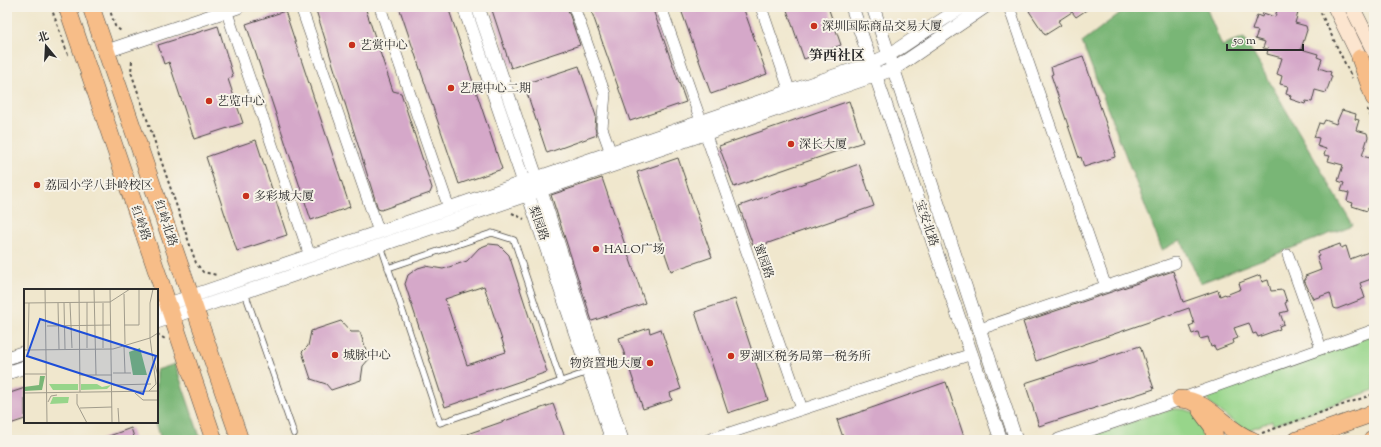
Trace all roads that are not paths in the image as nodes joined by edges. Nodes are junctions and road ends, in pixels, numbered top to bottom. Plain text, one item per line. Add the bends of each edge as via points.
1 (67, 7) edge
2 (91, 7) edge
3 (300, 7) edge
4 (380, 7) edge
5 (464, 7) edge
6 (478, 7) edge
7 (574, 7) edge
8 (661, 7) edge
9 (761, 7) edge
10 (852, 7) edge
11 (873, 7) edge
12 (962, 7) edge
13 (985, 7) edge
14 (1009, 7) edge
15 (1336, 7) edge
16 (1352, 7) edge
17 (230, 8) edge
18 (107, 51) junction
19 (889, 55) junction
20 (1367, 55) edge
21 (894, 69) junction
22 (874, 70) junction
23 (1374, 83) edge
24 (790, 92) junction
25 (1370, 103) edge
26 (703, 128) junction
27 (611, 153) junction
28 (533, 187) junction
29 (449, 208) junction
30 (379, 232) junction
31 (381, 246) junction
32 (1288, 255) dead end
33 (310, 256) junction
34 (1175, 263) dead end
35 (388, 268) junction
36 (1106, 287) junction
37 (245, 292) junction
38 (193, 303) junction
39 (166, 310) edge
40 (158, 321) edge
41 (980, 328) junction
42 (1374, 330) edge
43 (1321, 348) junction
44 (24, 352) edge
45 (972, 354) junction
46 (7, 358) edge
47 (24, 367) edge
48 (589, 372) junction
49 (7, 373) edge
50 (561, 382) junction
51 (1180, 399) junction
52 (802, 409) junction
53 (1374, 413) edge
54 (294, 434) dead end
55 (1253, 437) edge
56 (214, 440) edge
57 (240, 440) edge
58 (612, 440) edge
59 (622, 440) edge
60 (708, 440) edge
61 (1001, 440) edge
62 (1016, 440) edge
63 (1059, 440) edge
64 (1215, 440) edge
65 (1297, 440) edge

1 - 39 main road, 红岭路
2 - 18 main road, 红岭北路
3 - 30 street
4 - 29 street
5 - 28 street, 梨园路
6 - 28 street, 梨园路
7 - 27 street via 605,94 602,128
8 - 26 street, 蜜园路
9 - 24 street
10 - 22 street, 宝安北路
11 - 19 street, 宝安北路
12 - 19 street
13 - 21 street
14 - 36 street
15 - 20 main road
16 - 20 main road
17 - 18 street
17 - 33 street
18 - 38 main road, 红岭北路
19 - 21 street, 宝安北路
19 - 22 street
20 - 23 main road
20 - 25 main road
21 - 22 street
21 - 41 street, 宝安北路
22 - 24 street
22 - 26 street
22 - 45 street, 宝安北路
24 - 26 street
26 - 27 street
26 - 28 street
26 - 52 street, 蜜园路
27 - 28 street
28 - 29 street
28 - 31 street
28 - 48 street, 梨园路
28 - 59 street, 梨园路
29 - 30 street
30 - 33 street
31 - 35 lane
31 - 37 street
32 - 43 street
33 - 38 street
34 - 36 street
35 - 50 lane via 492,233 514,240
35 - 50 lane via 440,423
36 - 41 street
37 - 38 street
37 - 54 lane
38 - 39 street
38 - 57 main road, 红岭北路
39 - 40 street
39 - 56 main road, 红岭路
41 - 62 street, 宝安北路
42 - 43 street
43 - 51 street
44 - 46 street
45 - 52 street
45 - 61 street, 宝安北路
47 - 49 street
48 - 50 lane
48 - 58 street, 梨园路
51 - 55 main road via 1198,403 1240,434
51 - 63 street
51 - 64 main road via 1206,416 1213,427
52 - 60 street
53 - 65 main road

